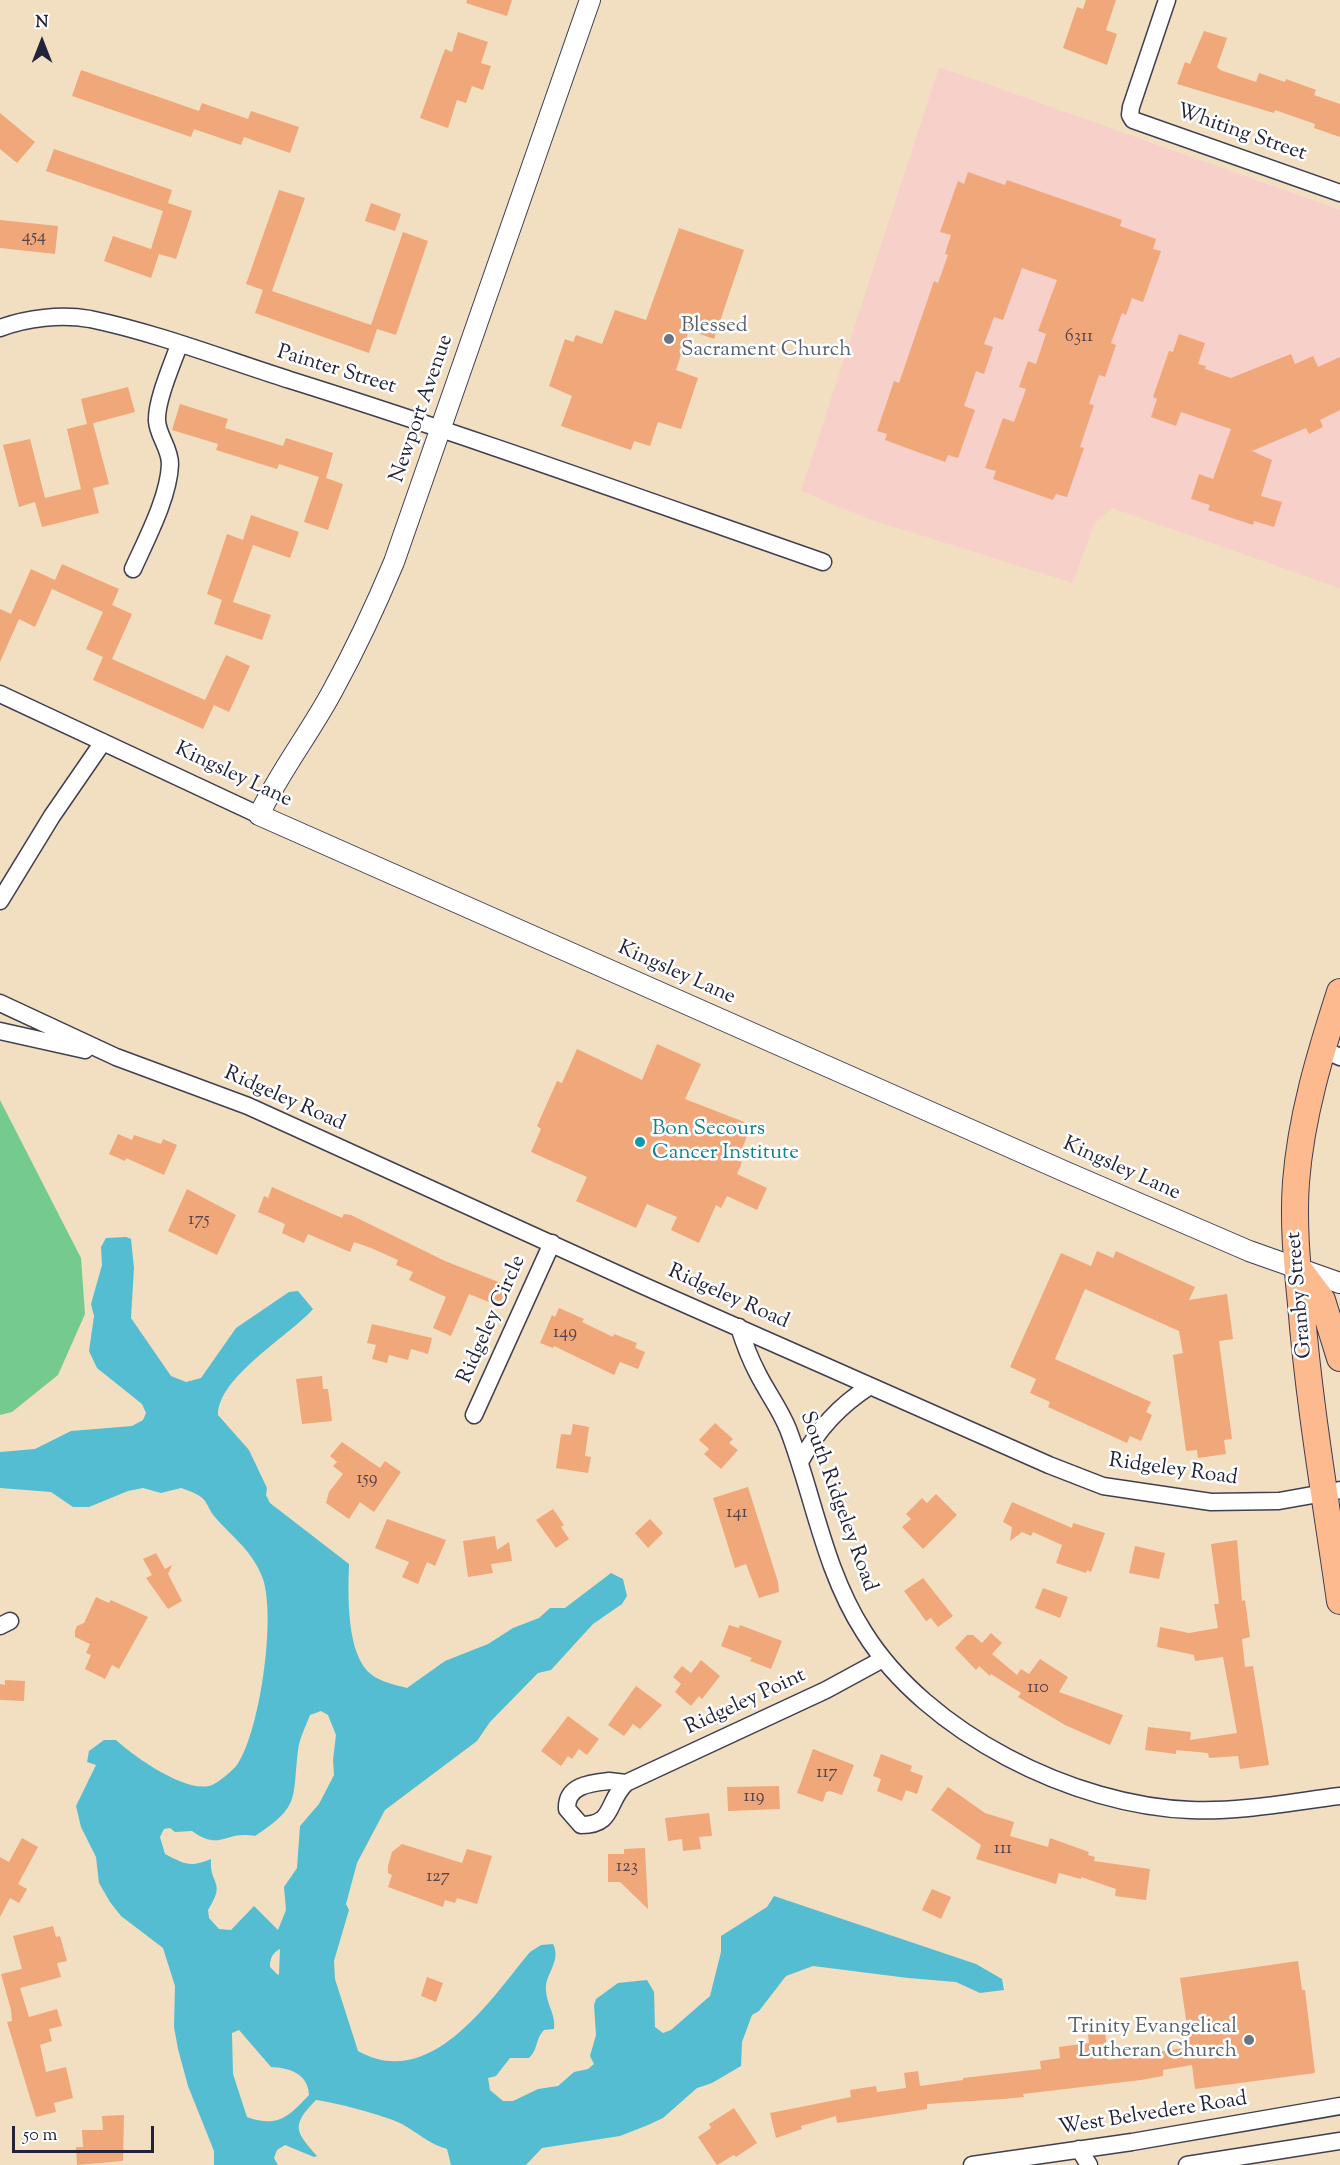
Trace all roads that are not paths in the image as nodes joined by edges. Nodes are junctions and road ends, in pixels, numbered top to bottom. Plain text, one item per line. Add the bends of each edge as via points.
1 (590, 0) edge
2 (1167, 0) edge
3 (1340, 193) edge
4 (0, 328) edge
5 (179, 345) junction
6 (442, 429) junction
7 (823, 562) dead end
8 (133, 569) dead end
9 (0, 694) edge
10 (103, 742) junction
11 (259, 815) junction
12 (0, 901) edge
13 (1340, 992) edge
14 (0, 1003) edge
15 (0, 1031) edge
16 (1331, 1053) edge
17 (116, 1057) junction
18 (552, 1243) junction
19 (1298, 1268) junction
20 (1340, 1283) edge
21 (739, 1327) junction
22 (1340, 1358) edge
23 (870, 1386) junction
24 (474, 1415) dead end
25 (800, 1462) junction
26 (1332, 1491) edge
27 (1340, 1601) edge
28 (883, 1659) junction
29 (626, 1783) dead end
30 (1340, 1796) edge
31 (1340, 2106) edge
32 (1340, 2141) edge
33 (1079, 2150) junction
34 (972, 2165) edge
35 (1089, 2165) edge
36 (1187, 2165) edge

1 - 6 street, Newport Avenue
2 - 3 street, Whiting Street via 1130,115 1133,120
4 - 5 street, Painter Street via 39,319 89,319
5 - 6 street, Painter Street
5 - 8 street via 157,417 170,465 151,529
6 - 7 street, Painter Street
6 - 11 street, Newport Avenue via 375,608 333,691
9 - 10 street, Kingsley Lane
10 - 11 street, Kingsley Lane
10 - 12 street
11 - 19 street, Kingsley Lane via 1066,1172 1249,1251
13 - 16 main road, Granby Street
14 - 17 street, Ridgeley Road
15 - 17 street, Ridgeley Road
16 - 19 main road, Granby Street via 1302,1136 1296,1181
17 - 18 street, Ridgeley Road via 248,1106
18 - 21 street, Ridgeley Road
18 - 24 street, Ridgeley Circle
19 - 20 street, Kingsley Lane
19 - 22 main road via 1322,1300
19 - 26 main road, Granby Street via 1305,1358
21 - 23 street, Ridgeley Road
21 - 25 street, South Ridgeley Road
23 - 25 street via 830,1417
23 - 26 street, Ridgeley Road via 1103,1486 1211,1502 1249,1503
25 - 28 street, South Ridgeley Road via 827,1554 848,1604
26 - 27 main road, Granby Street
28 - 29 street, Ridgeley Point via 826,1690
28 - 30 street, South Ridgeley Road via 908,1685 987,1746 1027,1768 1104,1797 1195,1810
31 - 33 street, West Belvedere Road
32 - 36 street
33 - 34 street, West Belvedere Road
33 - 35 street

